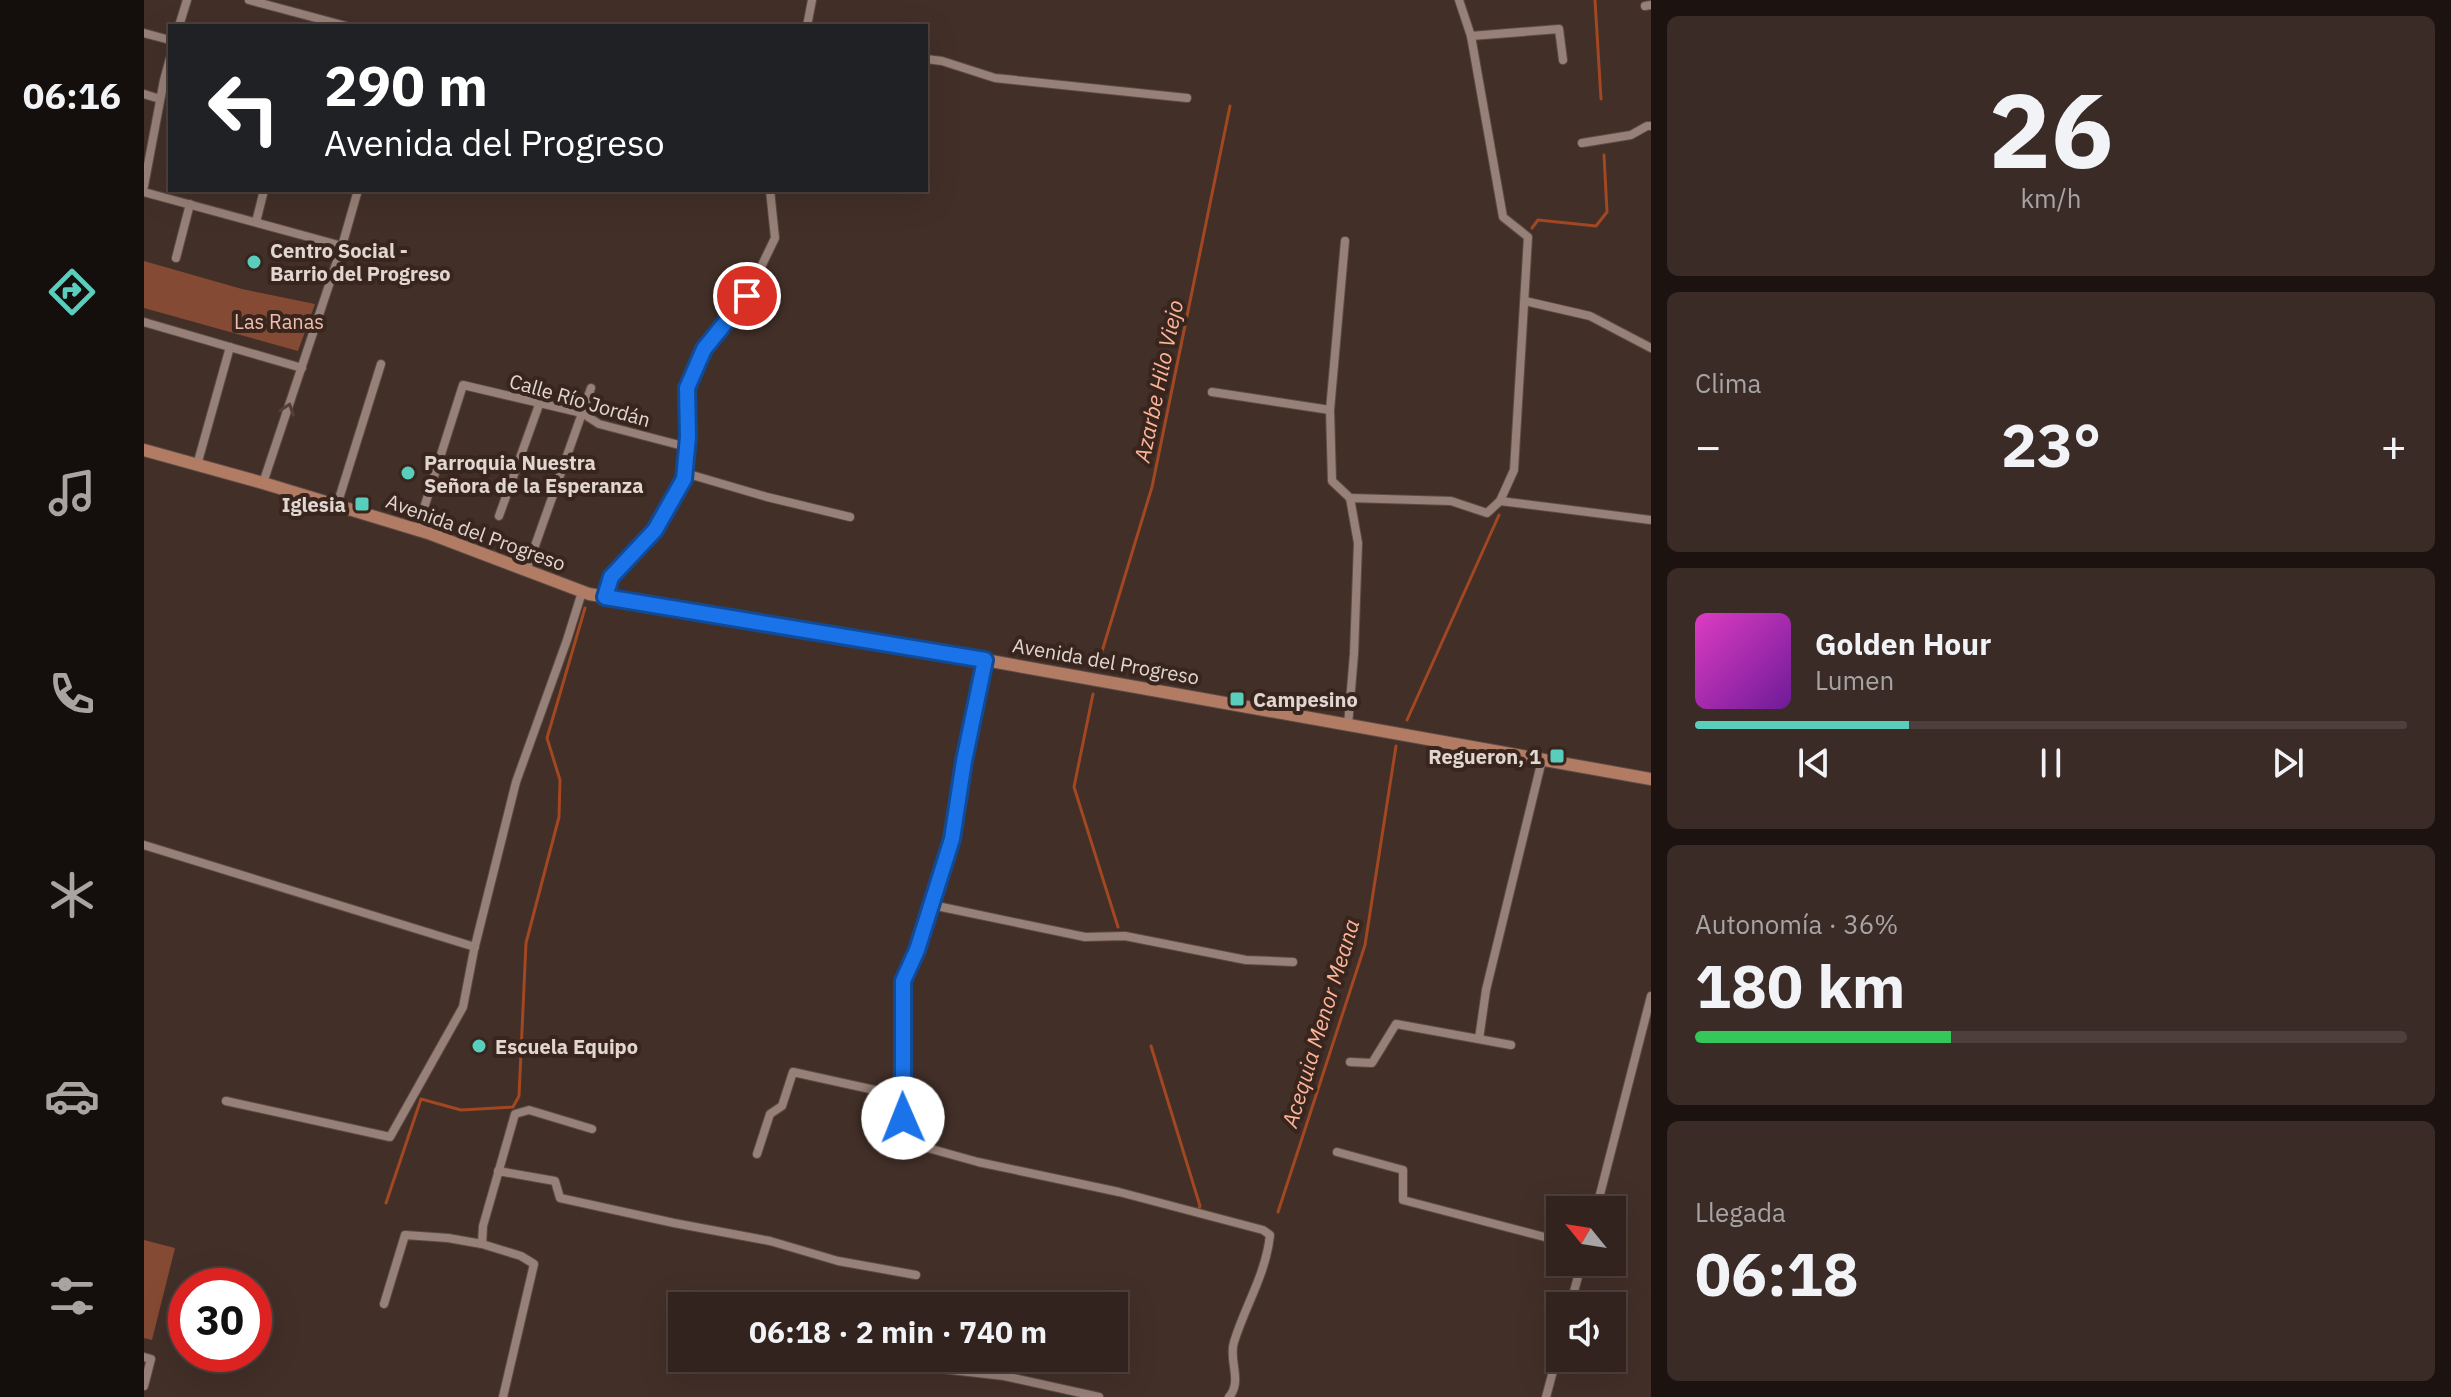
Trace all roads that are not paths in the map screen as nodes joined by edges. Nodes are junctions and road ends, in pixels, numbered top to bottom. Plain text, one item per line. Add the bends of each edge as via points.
1 (187, 0) edge
2 (249, 0) edge
3 (812, 0) edge
4 (1459, 0) edge
5 (180, 24) edge
6 (339, 24) edge
7 (807, 24) edge
8 (144, 33) edge
9 (1471, 36) junction
10 (168, 39) edge
11 (928, 59) edge
12 (1563, 60) dead end
13 (168, 66) edge
14 (144, 94) edge
15 (1187, 98) dead end
16 (159, 104) junction
17 (168, 110) edge
18 (1651, 126) edge
19 (1582, 143) dead end
20 (144, 189) edge
21 (264, 192) edge
22 (357, 192) edge
23 (770, 192) edge
24 (190, 204) junction
25 (256, 222) junction
26 (1345, 241) dead end
27 (342, 246) junction
28 (176, 258) dead end
29 (1525, 301) junction
30 (144, 322) edge
31 (230, 347) junction
32 (1651, 348) edge
33 (381, 364) dead end
34 (302, 368) junction
35 (591, 388) dead end
36 (1212, 392) dead end
37 (540, 402) junction
38 (1330, 410) junction
39 (582, 413) junction
40 (687, 447) junction
41 (144, 450) edge
42 (197, 465) junction
43 (685, 473) junction
44 (263, 483) junction
45 (1350, 498) junction
46 (1500, 501) junction
47 (337, 505) junction
48 (499, 516) dead end
49 (850, 517) dead end
50 (1651, 520) edge
51 (417, 530) junction
52 (526, 571) junction
53 (582, 592) junction
54 (605, 597) junction
55 (985, 660) junction
56 (1348, 725) junction
57 (1542, 760) junction
58 (1651, 779) edge
59 (144, 845) edge
60 (932, 905) junction
61 (475, 947) junction
62 (1293, 962) dead end
63 (1651, 996) edge
64 (1479, 1039) junction
65 (1511, 1045) dead end
66 (1350, 1062) dead end
67 (902, 1096) junction
68 (226, 1101) dead end
69 (592, 1129) dead end
70 (1337, 1152) dead end
71 (757, 1154) dead end
72 (498, 1171) junction
73 (1600, 1196) edge
74 (1546, 1237) edge
75 (482, 1244) junction
76 (916, 1275) dead end
77 (384, 1304) dead end
78 (144, 1357) edge
79 (969, 1372) edge
80 (1553, 1372) edge
81 (144, 1386) edge
82 (503, 1397) edge
83 (1099, 1397) edge
84 (1229, 1397) edge
85 (1546, 1397) edge

1 - 5 street
2 - 6 street
3 - 7 street
4 - 9 street
8 - 10 street
9 - 12 street via 1559,29
9 - 29 street via 1503,217 1528,237
11 - 15 street via 995,78
13 - 16 street
14 - 16 street
16 - 17 street
16 - 20 street
18 - 19 street
20 - 24 street
21 - 25 street
22 - 27 street
23 - 40 street via 775,238 747,296 704,349 687,388
24 - 25 street
24 - 28 street
25 - 27 street
26 - 38 street
27 - 34 street
29 - 32 street via 1590,316
29 - 46 street via 1514,470
30 - 31 street
31 - 34 street
31 - 42 street
33 - 47 street
44 -> 34 street
35 - 39 street
36 - 38 street
37 - 39 street, Calle Río Jordán
37 - 48 street
37 - 51 street, Calle Río Jordán via 463,385
38 - 45 street via 1332,481
39 - 40 street, Calle Río Jordán via 599,424
39 - 52 street
40 - 43 street
41 - 42 main road, Avenida del Progreso
42 - 44 main road, Avenida del Progreso
43 - 49 street
43 - 54 street via 655,530 611,577
44 - 47 main road, Avenida del Progreso
45 - 46 street via 1451,501 1487,513
45 - 56 street via 1358,543
46 - 50 street
47 - 51 main road, Avenida del Progreso
51 - 52 main road, Avenida del Progreso
52 - 53 main road, Avenida del Progreso
53 - 54 main road, Avenida del Progreso
53 - 61 street via 516,782
54 - 55 main road, Avenida del Progreso
55 - 56 main road, Avenida del Progreso
55 - 60 street via 952,839
56 - 57 main road, Avenida del Progreso
57 - 58 main road, Avenida del Progreso
57 - 64 street
59 - 61 street
60 - 62 street via 1085,937 1125,936 1246,960
60 - 67 street via 903,981
61 - 68 street via 463,1007 390,1137
63 - 73 street
64 - 65 street
64 - 66 street via 1396,1024 1372,1063
67 - 71 street via 793,1072 782,1106 770,1114
67 - 84 street via 906,1133 917,1145 1119,1192 1270,1235 1268,1257 1232,1346 1236,1374
69 - 72 street via 529,1110 515,1114
70 - 74 street via 1403,1170 1403,1200
72 - 75 street
72 - 76 street via 555,1181 560,1198
75 - 77 street via 405,1235
75 - 82 street via 534,1264
78 - 81 street via 151,1359
79 - 83 street
80 - 85 street

